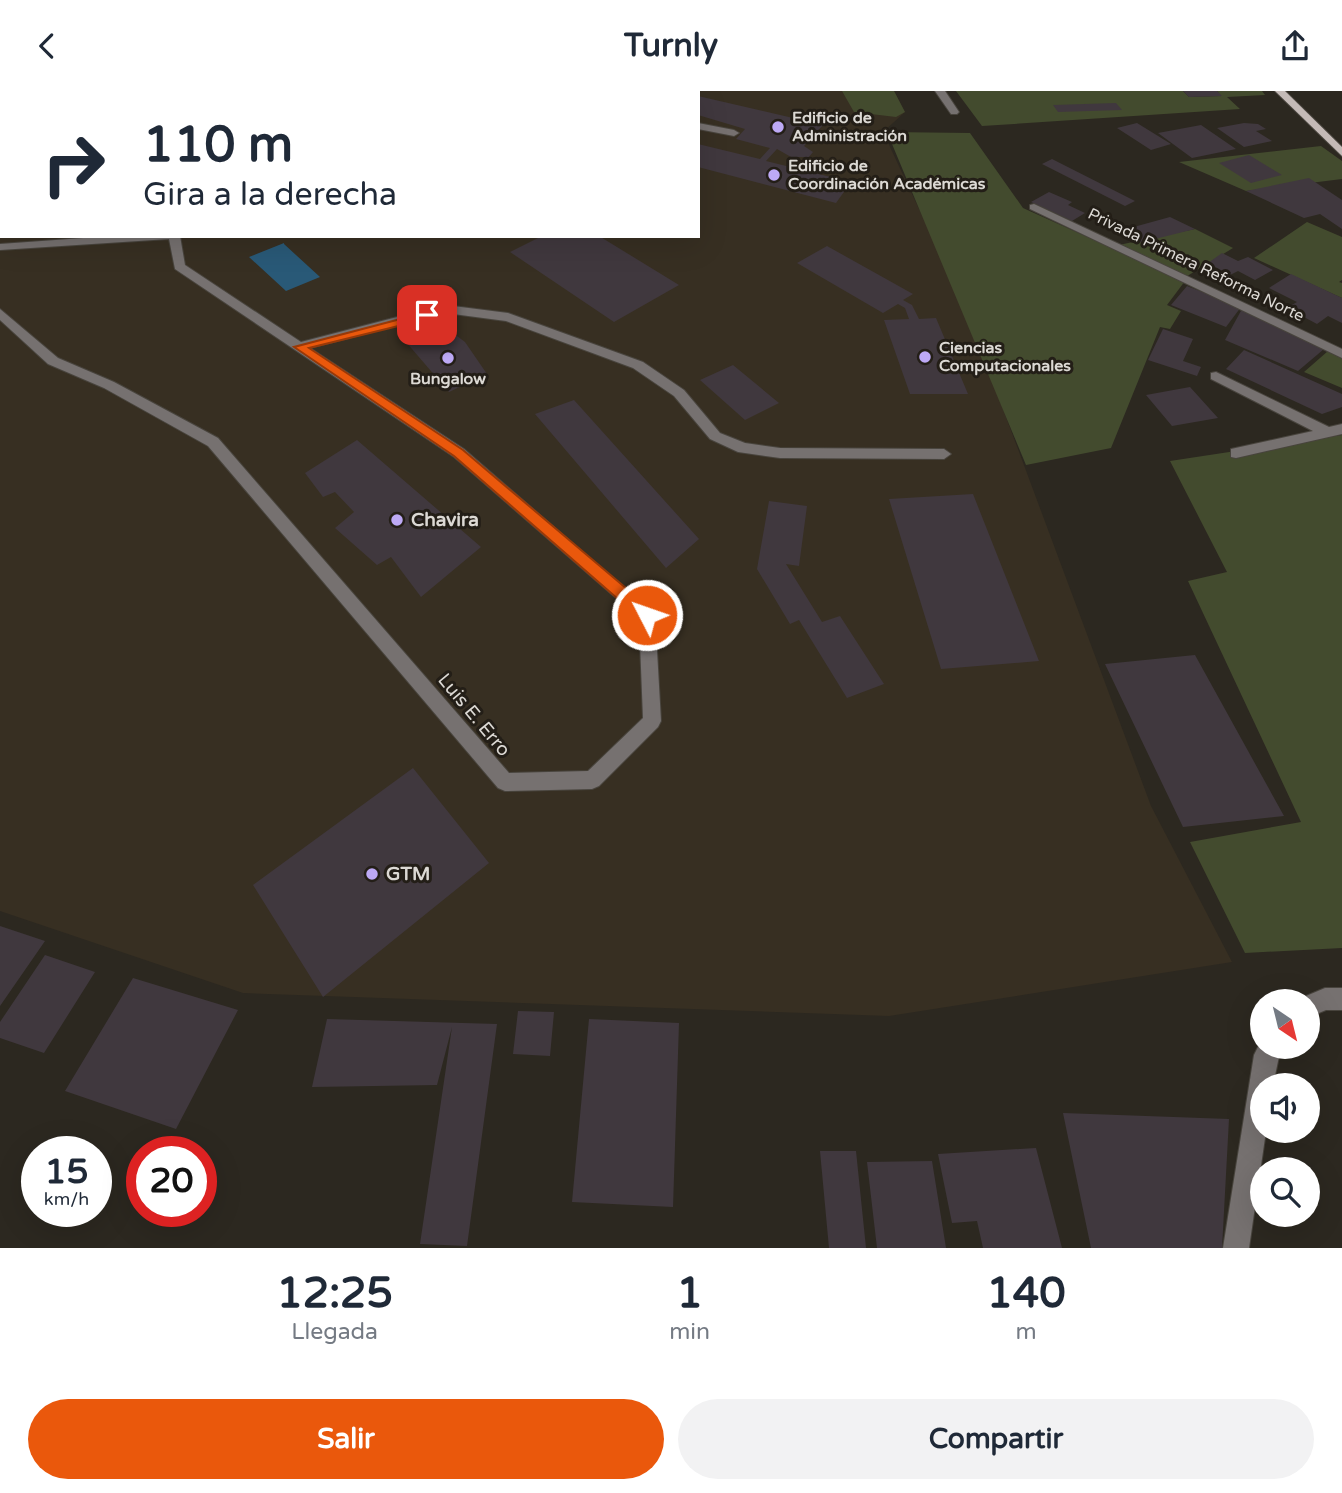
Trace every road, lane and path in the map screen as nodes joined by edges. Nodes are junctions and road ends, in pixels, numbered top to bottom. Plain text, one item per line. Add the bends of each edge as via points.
1 (940, 91) edge
2 (1280, 91) edge
3 (954, 112) dead end
4 (700, 126) edge
5 (734, 133) dead end
6 (1342, 153) edge
7 (1034, 207) dead end
8 (137, 238) edge
9 (174, 238) edge
10 (0, 247) edge
11 (0, 313) edge
12 (299, 347) junction
13 (1342, 354) edge
14 (1216, 376) dead end
15 (1342, 429) edge
16 (1327, 432) junction
17 (1236, 453) dead end
18 (944, 454) dead end
19 (1342, 999) edge
20 (1320, 1001) edge
21 (1265, 1059) edge
22 (1236, 1248) edge

1 - 3 street
2 - 6 main road
4 - 5 street
7 - 13 street, Privada Primera Reforma Norte
8 - 10 street
9 - 12 street, Luis E. Erro via 179,267
11 - 12 street, Luis E. Erro via 53,362 109,385 213,442 505,782 593,780 652,721 647,615 459,453
12 - 18 street via 453,310 508,317 638,365 679,393 715,436 743,448 780,453
14 - 16 street
15 - 16 street
16 - 17 street
19 - 20 street
21 - 22 street

